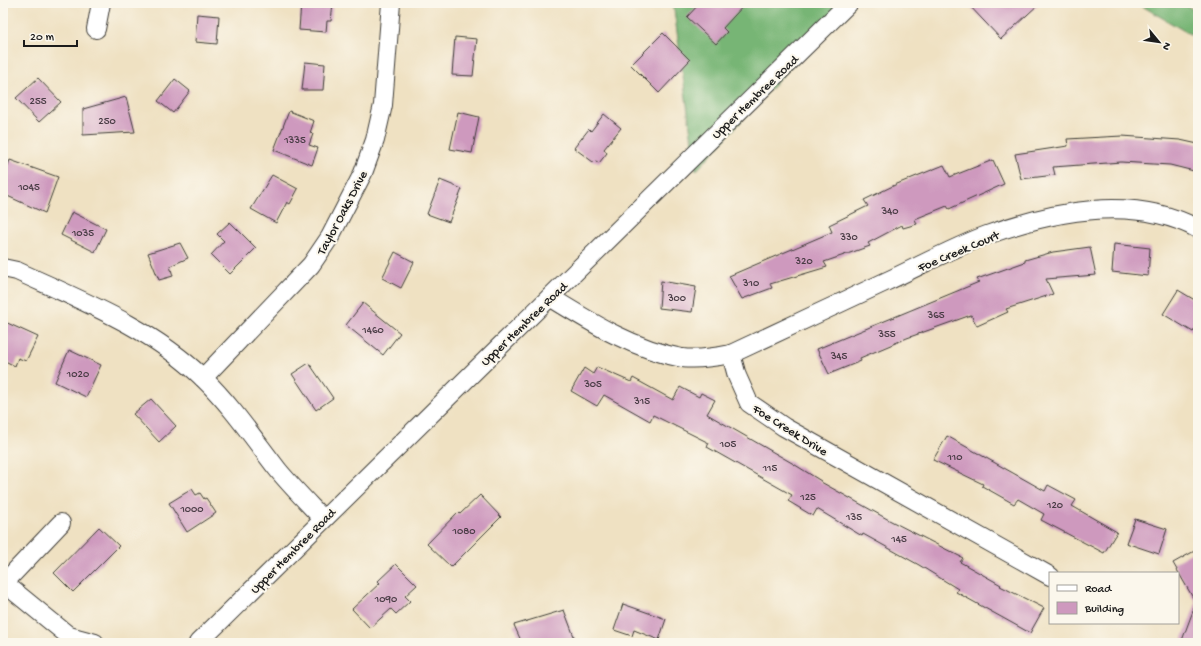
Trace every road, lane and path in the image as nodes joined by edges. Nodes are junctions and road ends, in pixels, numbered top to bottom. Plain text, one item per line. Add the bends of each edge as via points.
1 (102, 3) edge
2 (390, 3) edge
3 (849, 3) edge
4 (96, 29) dead end
5 (1198, 229) edge
6 (3, 268) edge
7 (550, 297) junction
8 (731, 354) junction
9 (203, 378) junction
10 (323, 519) junction
11 (61, 523) dead end
12 (1049, 575) edge
13 (95, 643) edge
14 (198, 643) edge

1 - 4 street
2 - 9 street, Taylor Oaks Drive via 382,105 375,140 363,173 330,237 311,265
3 - 7 street, Upper Hembree Road
5 - 8 street, Foe Creek Court via 1158,212 1120,209 1061,213 986,235
6 - 9 street via 17,271 110,313 159,342
7 - 8 street via 610,334 646,349 684,358
7 - 10 street, Upper Hembree Road
8 - 12 street, Foe Creek Drive via 749,403 784,427
9 - 10 street
10 - 14 street, Upper Hembree Road
11 - 13 street via 4,583 69,636

